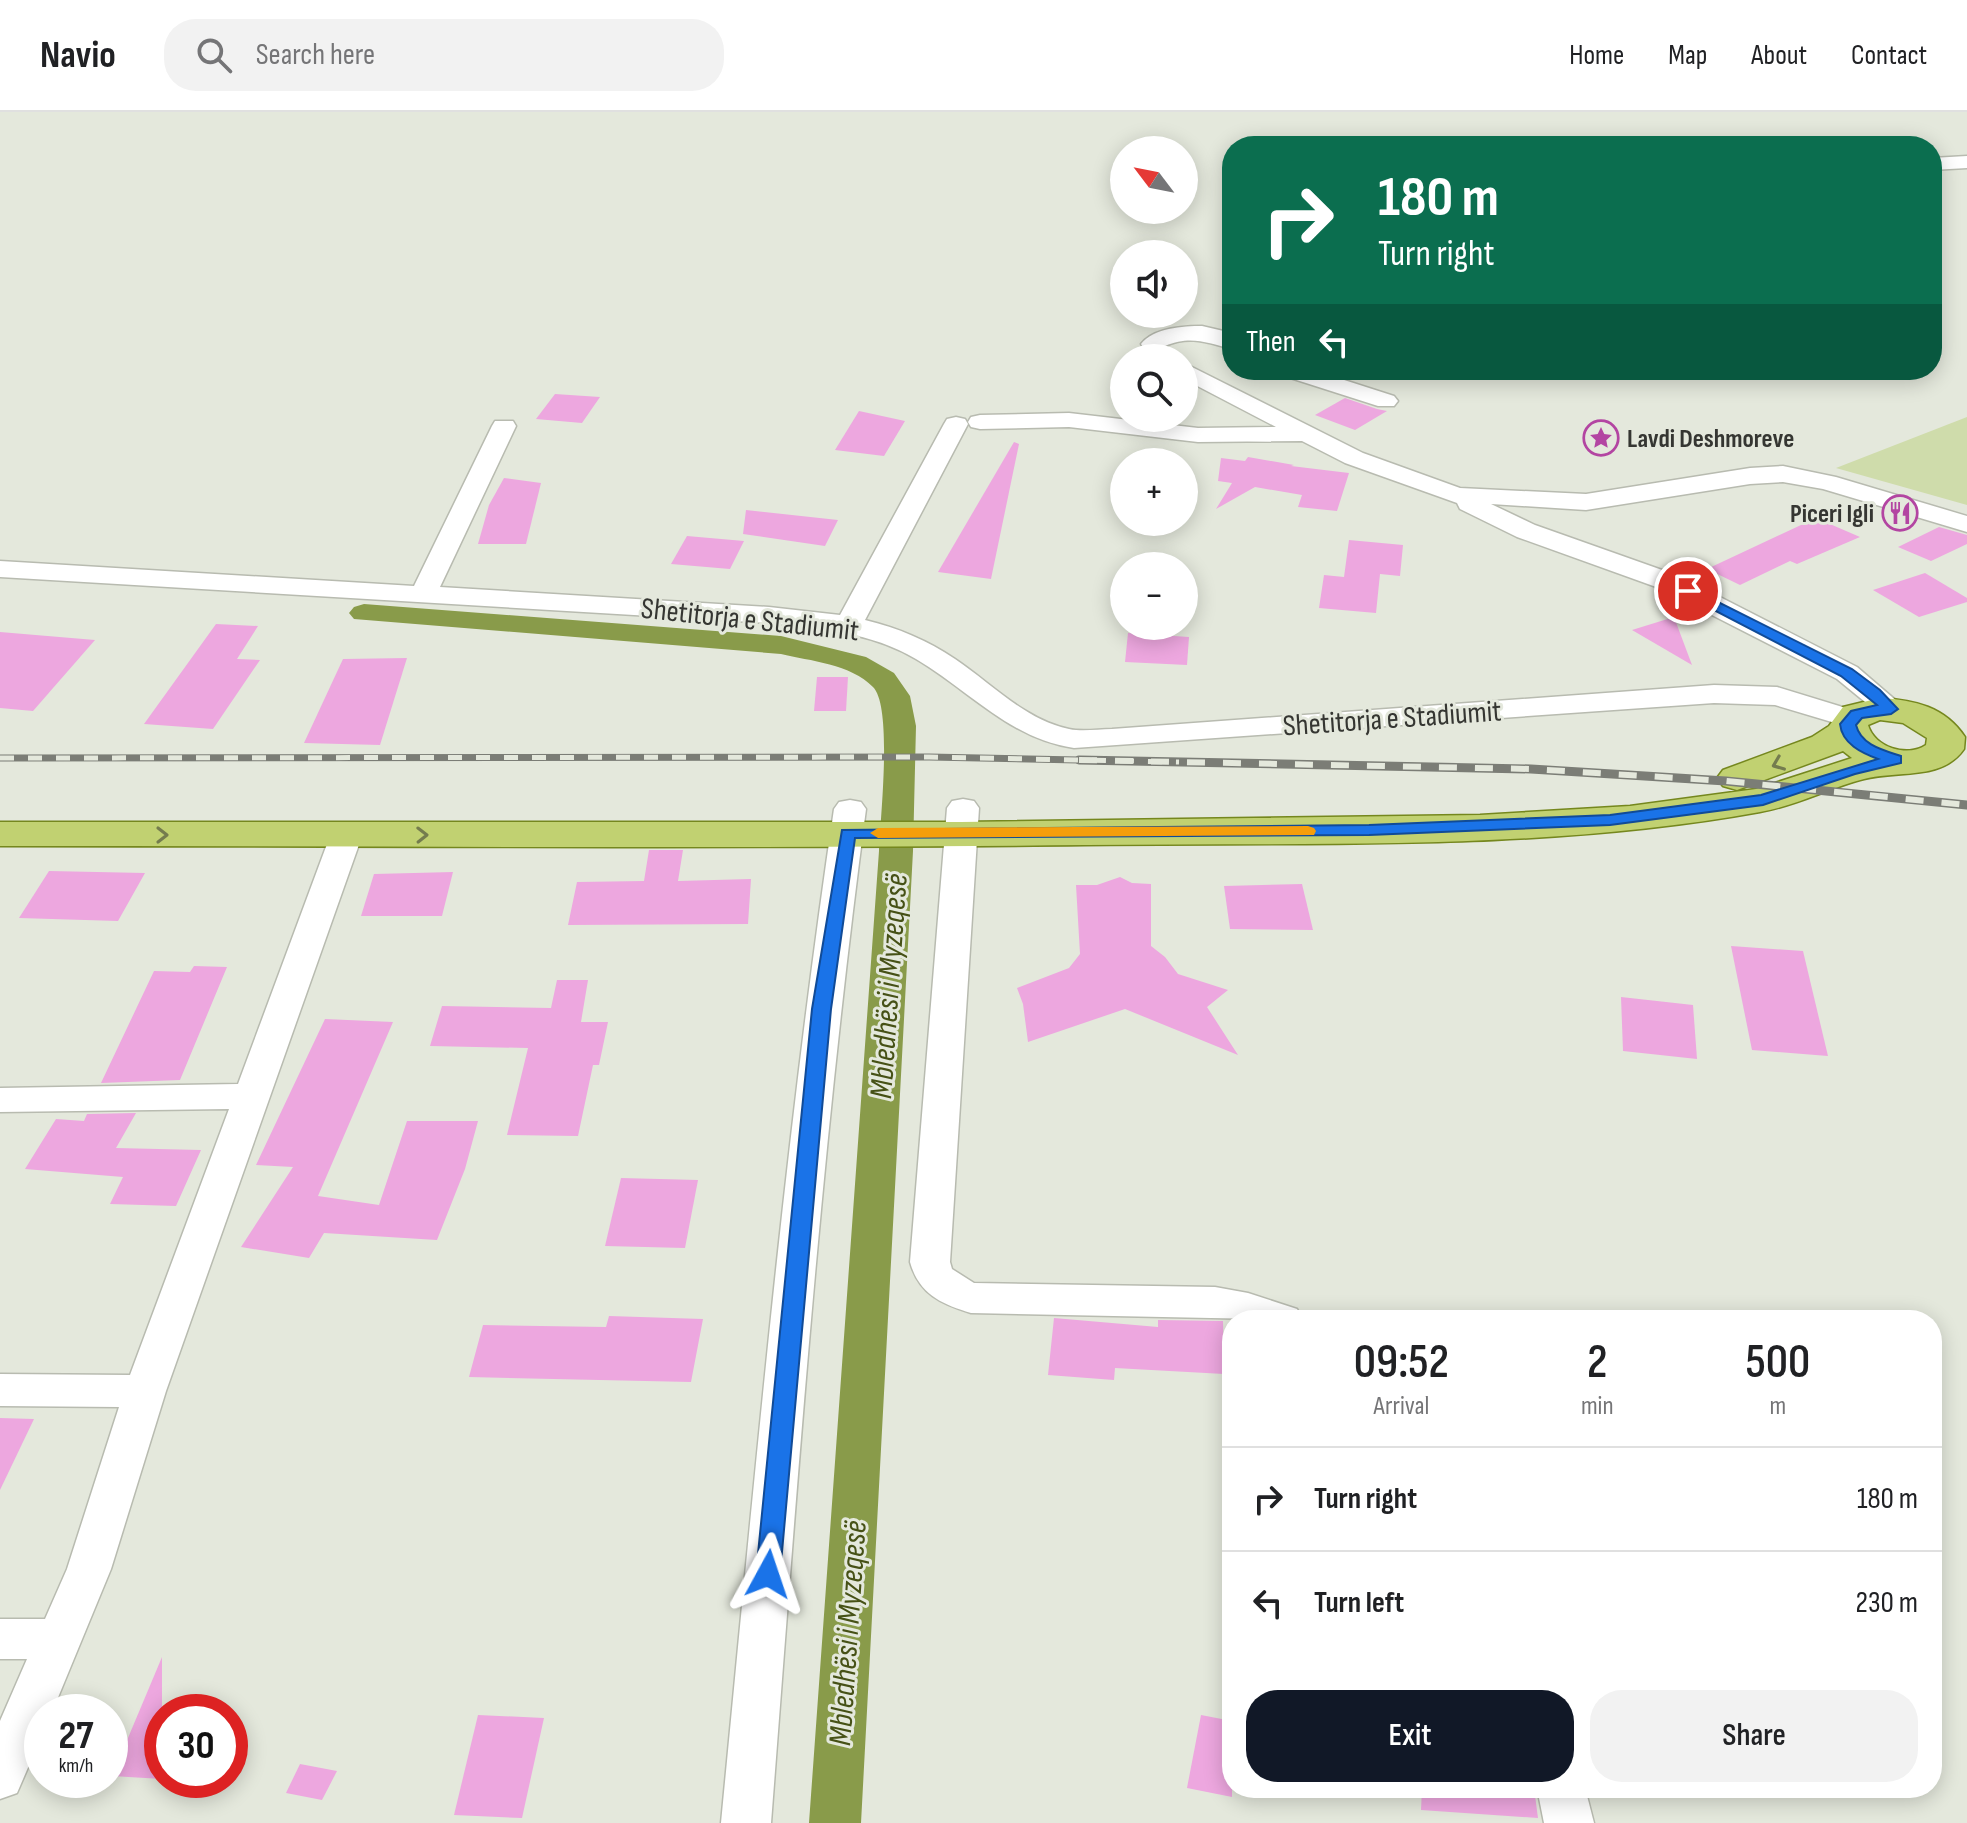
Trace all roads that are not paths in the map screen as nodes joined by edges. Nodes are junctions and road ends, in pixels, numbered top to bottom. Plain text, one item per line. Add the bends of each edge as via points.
1 (1967, 162) edge
2 (1942, 163) edge
3 (1222, 338) edge
4 (1152, 344) edge
5 (1198, 377) edge
6 (1320, 380) edge
7 (1386, 401) dead end
8 (504, 426) dead end
9 (1166, 433) junction
10 (1304, 434) junction
11 (1197, 448) dead end
12 (1457, 495) junction
13 (1586, 502) junction
14 (1967, 524) edge
15 (1575, 549) junction
16 (0, 569) edge
17 (423, 594) junction
18 (849, 625) junction
19 (1891, 709) junction
20 (1952, 723) edge
21 (1850, 725) junction
22 (1895, 760) junction
23 (0, 809) edge
24 (862, 821) junction
25 (946, 821) junction
26 (0, 834) edge
27 (346, 836) junction
28 (251, 1096) junction
29 (0, 1100) edge
30 (1254, 1310) edge
31 (0, 1390) edge
32 (145, 1391) junction
33 (0, 1639) edge
34 (58, 1639) junction
35 (0, 1777) edge
36 (1563, 1798) edge
37 (746, 1823) edge
38 (1569, 1823) edge

1 - 2 street
3 - 4 street via 1206,331
5 - 10 street
6 - 7 street
8 - 17 street
9 - 10 street
9 - 11 street
9 - 18 street via 1069,420 968,423
10 - 12 street
12 - 13 street
12 - 15 street via 1497,519
13 - 14 street via 1783,474
13 - 15 street
15 - 19 street via 1646,572 1706,600 1847,673
16 - 17 street, Shetitorja e Stadiumit
17 - 18 street, Shetitorja e Stadiumit via 769,615
18 - 21 street, Shetitorja e Stadiumit via 907,642 1031,725 1070,738 1714,694 1777,696
19 - 20 main road
19 - 21 main road via 1863,712
20 - 22 main road via 1940,754 1921,761
21 - 22 main road via 1864,748
21 -> 25 main road via 1826,745 1760,772 1618,795
22 - 25 main road via 1763,800 1630,818 1369,830
23 - 24 main road
24 - 25 main road
27 -> 24 main road
24 - 37 street via 822,1009
25 - 30 street via 933,1278 947,1290 971,1298 1215,1302
26 -> 27 main road
27 - 28 street
28 - 29 street
28 - 32 street
31 - 32 street
32 - 34 street via 89,1569
33 - 34 street
34 - 35 street
36 - 38 street

